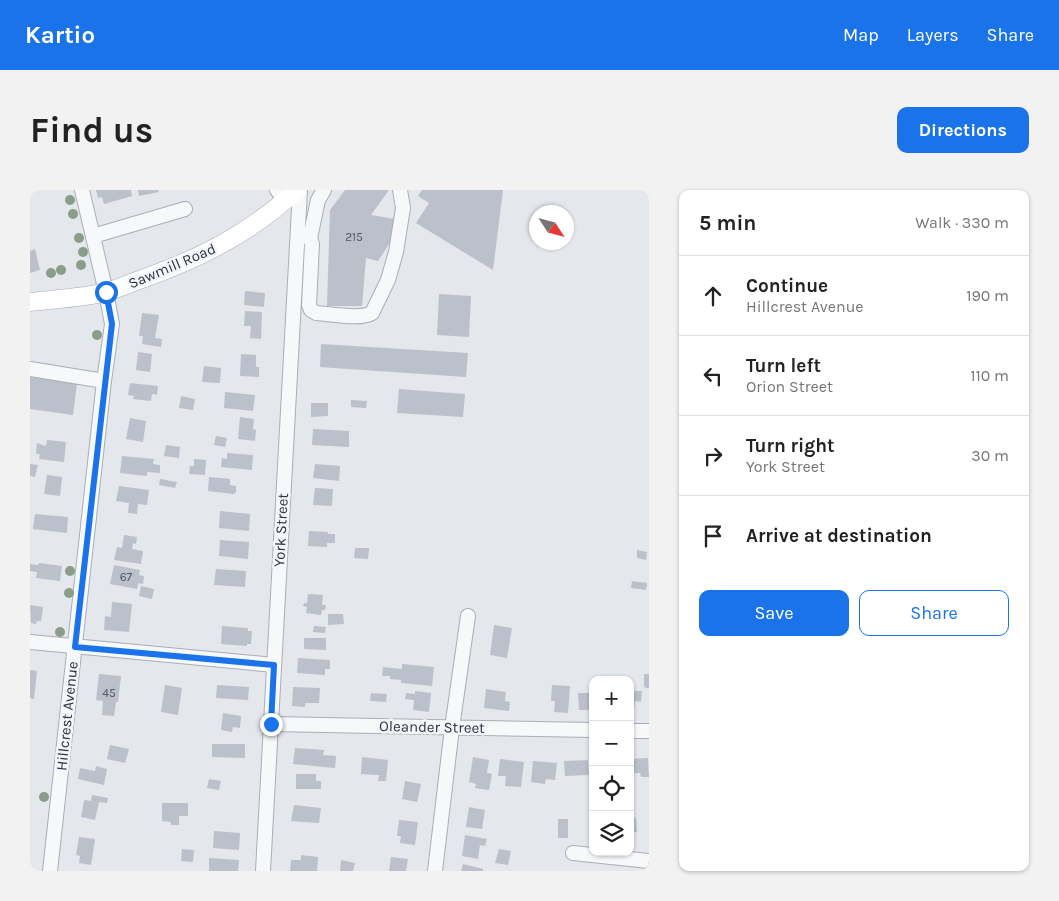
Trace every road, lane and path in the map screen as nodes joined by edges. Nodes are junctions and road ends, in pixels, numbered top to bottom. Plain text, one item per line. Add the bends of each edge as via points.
1 (82, 190) edge
2 (324, 190) edge
3 (400, 190) edge
4 (289, 193) edge
5 (185, 209) dead end
6 (297, 231) junction
7 (93, 236) junction
8 (310, 238) junction
9 (106, 292) junction
10 (30, 302) edge
11 (30, 369) edge
12 (104, 380) junction
13 (468, 616) dead end
14 (30, 642) edge
15 (75, 647) junction
16 (274, 665) junction
17 (271, 724) junction
18 (452, 728) junction
19 (589, 730) edge
20 (634, 731) edge
21 (649, 731) edge
22 (573, 853) dead end
23 (649, 861) edge
24 (50, 871) edge
25 (263, 871) edge
26 (435, 871) edge

1 - 7 street, Hillcrest Avenue
2 - 8 street via 318,200
3 - 8 street via 403,208 391,271 372,312 367,316 311,310
4 - 6 street, York Street
4 - 9 main road, Sawmill Road via 234,238 205,254
5 - 7 street
6 - 8 street
6 - 16 street, York Street
7 - 9 street, Hillcrest Avenue
9 - 10 main road, Sawmill Road
9 - 12 street, Hillcrest Avenue via 112,324
11 - 12 street
12 - 15 street, Hillcrest Avenue
13 - 18 street
14 - 15 street
15 - 16 street
15 - 24 street, Hillcrest Avenue
16 - 17 street, York Street
17 - 18 street, Oleander Street
17 - 25 street, York Street
18 - 19 street, Oleander Street
18 - 26 street
20 - 21 street
22 - 23 street

